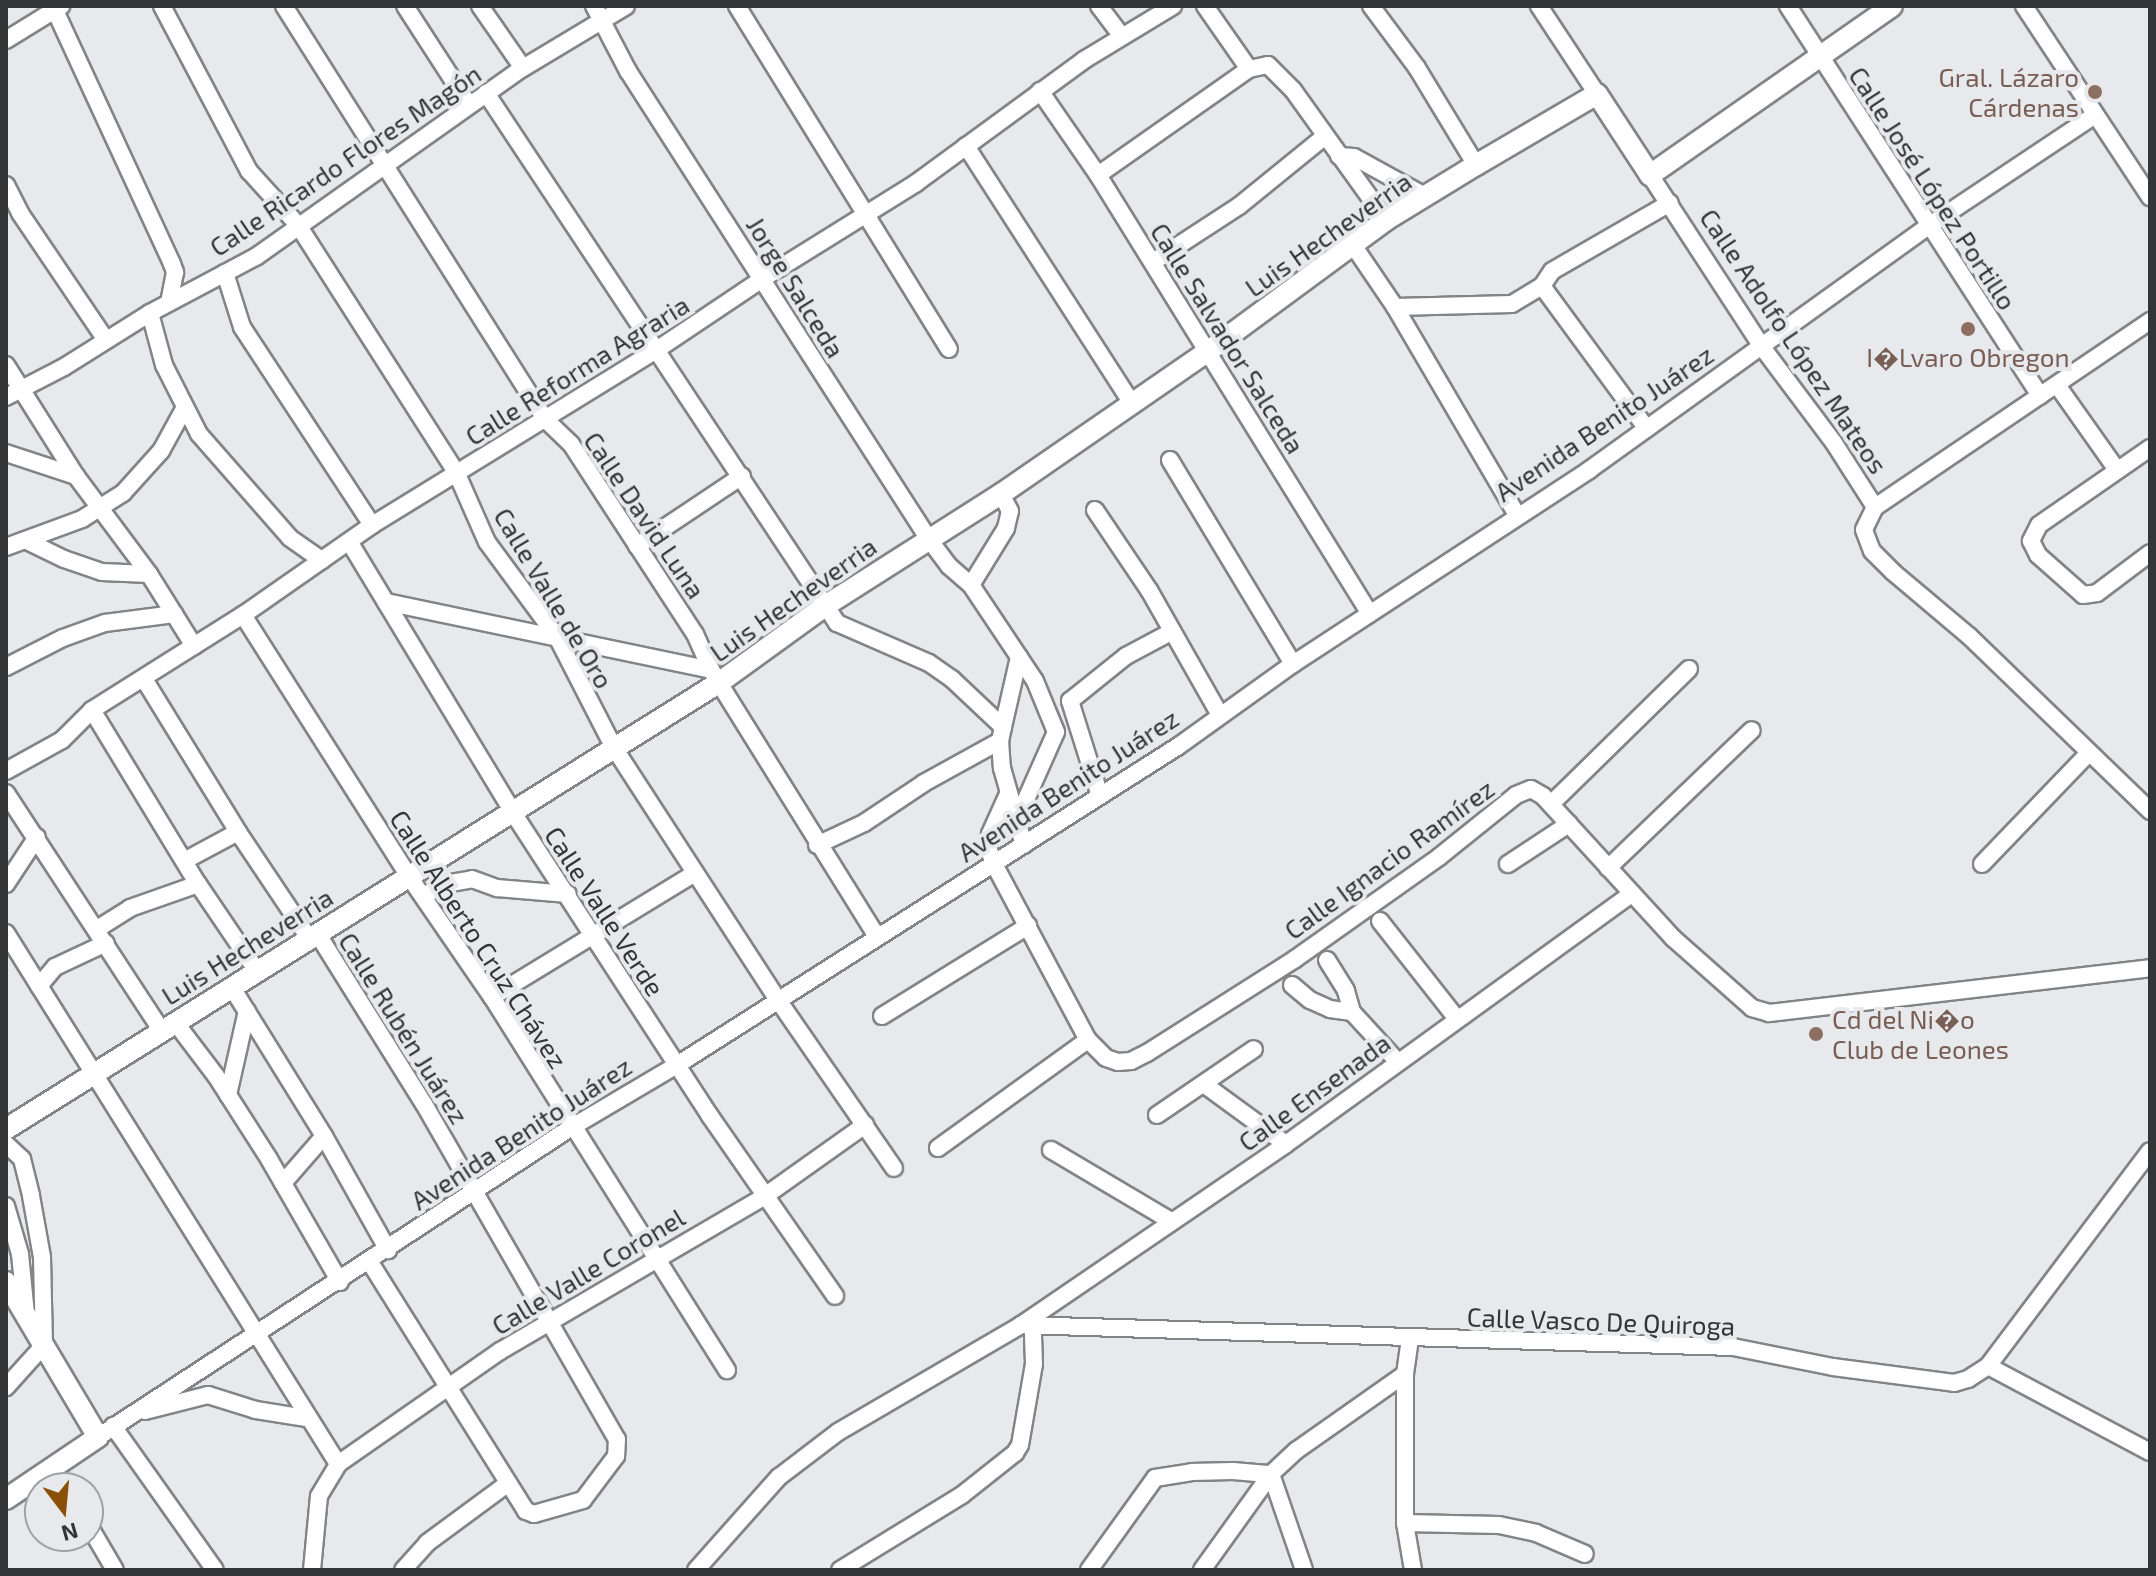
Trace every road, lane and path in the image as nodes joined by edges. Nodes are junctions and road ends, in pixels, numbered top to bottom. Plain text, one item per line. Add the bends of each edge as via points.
1 (162, 6) edge
2 (284, 6) edge
3 (405, 6) edge
4 (480, 6) edge
5 (626, 6) edge
6 (737, 6) edge
7 (1099, 6) edge
8 (1173, 6) edge
9 (1205, 6) edge
10 (1371, 6) edge
11 (1539, 6) edge
12 (1788, 6) edge
13 (1892, 6) edge
14 (2024, 6) edge
15 (57, 7) edge
16 (598, 13) edge
17 (1121, 35) junction
18 (6, 40) edge
19 (1819, 55) junction
20 (523, 68) junction
21 (1249, 69) junction
22 (1040, 91) junction
23 (486, 93) junction
24 (1597, 94) junction
25 (469, 105) junction
26 (2095, 115) junction
27 (1325, 136) junction
28 (966, 146) junction
29 (1339, 156) junction
30 (382, 165) junction
31 (1476, 165) junction
32 (1098, 175) junction
33 (1650, 175) junction
34 (6, 185) edge
35 (1425, 196) junction
36 (2150, 197) edge
37 (1670, 203) junction
38 (866, 216) junction
39 (1386, 220) junction
40 (298, 225) junction
41 (1927, 227) junction
42 (1353, 245) junction
43 (1153, 262) junction
44 (225, 273) junction
45 (762, 279) junction
46 (1542, 286) junction
47 (169, 302) junction
48 (1395, 307) junction
49 (150, 313) junction
50 (2150, 321) edge
51 (106, 340) junction
52 (1762, 347) junction
53 (658, 349) junction
54 (949, 349) dead end
55 (1207, 352) junction
56 (6, 365) edge
57 (2057, 385) junction
58 (13, 393) edge
59 (2040, 396) junction
60 (1132, 404) junction
61 (184, 409) junction
62 (545, 419) junction
63 (1647, 429) junction
64 (2150, 448) edge
65 (6, 453) edge
66 (1170, 460) dead end
67 (2117, 470) junction
68 (457, 474) junction
69 (76, 476) junction
70 (742, 476) junction
71 (1001, 494) junction
72 (1875, 507) junction
73 (101, 509) junction
74 (1095, 510) dead end
75 (1517, 515) junction
76 (372, 525) junction
77 (928, 538) junction
78 (25, 540) junction
79 (350, 543) junction
80 (637, 546) junction
81 (6, 547) edge
82 (2150, 553) edge
83 (322, 560) junction
84 (149, 574) junction
85 (971, 585) junction
86 (386, 602) junction
87 (825, 606) junction
88 (174, 614) junction
89 (1370, 614) junction
90 (243, 615) junction
91 (1171, 632) junction
92 (557, 637) junction
93 (194, 646) junction
94 (1019, 657) junction
95 (1293, 664) junction
96 (6, 667) edge
97 (1689, 669) dead end
98 (716, 676) junction
99 (144, 679) junction
100 (1070, 701) junction
101 (92, 710) junction
102 (1220, 715) junction
103 (1752, 730) dead end
104 (1056, 732) junction
105 (1001, 734) junction
106 (613, 746) junction
107 (2089, 753) junction
108 (6, 771) edge
109 (6, 793) edge
110 (1008, 794) junction
111 (1100, 796) junction
112 (1551, 804) junction
113 (512, 811) junction
114 (2150, 811) edge
115 (1016, 822) junction
116 (1569, 824) junction
117 (238, 832) junction
118 (37, 837) junction
119 (817, 845) junction
120 (1024, 845) junction
121 (184, 861) junction
122 (994, 864) junction
123 (1508, 864) dead end
124 (1982, 864) dead end
125 (1608, 868) junction
126 (695, 873) junction
127 (408, 875) junction
128 (6, 884) edge
129 (198, 884) junction
130 (568, 894) junction
131 (1631, 894) junction
132 (423, 896) junction
133 (1380, 921) dead end
134 (1028, 926) junction
135 (6, 933) edge
136 (594, 933) junction
137 (313, 935) junction
138 (102, 936) junction
139 (877, 937) junction
140 (1327, 960) dead end
141 (2150, 968) edge
142 (257, 971) junction
143 (1292, 985) dead end
144 (39, 986) junction
145 (231, 986) junction
146 (492, 997) junction
147 (778, 1000) junction
148 (247, 1011) junction
149 (1352, 1012) junction
150 (882, 1016) dead end
151 (1457, 1019) junction
152 (168, 1026) junction
153 (1088, 1040) junction
154 (1254, 1049) dead end
155 (1398, 1062) junction
156 (677, 1065) junction
157 (93, 1074) junction
158 (1205, 1085) junction
159 (228, 1095) junction
160 (1157, 1115) dead end
161 (865, 1125) junction
162 (572, 1127) junction
163 (6, 1129) edge
164 (324, 1136) junction
165 (6, 1144) edge
166 (1286, 1144) junction
167 (938, 1148) dead end
168 (1051, 1150) dead end
169 (2150, 1151) edge
170 (894, 1168) dead end
171 (283, 1183) junction
172 (476, 1192) junction
173 (765, 1196) junction
174 (6, 1206) edge
175 (1171, 1221) junction
176 (388, 1250) junction
177 (657, 1257) junction
178 (370, 1262) junction
179 (6, 1282) edge
180 (340, 1282) junction
181 (835, 1296) dead end
182 (26, 1316) junction
183 (552, 1322) junction
184 (1027, 1326) junction
185 (257, 1337) junction
186 (1410, 1339) junction
187 (44, 1345) junction
188 (1988, 1366) junction
189 (727, 1370) dead end
190 (1405, 1374) junction
191 (6, 1376) edge
192 (450, 1385) junction
193 (6, 1386) edge
194 (129, 1416) junction
195 (306, 1418) junction
196 (106, 1431) junction
197 (2150, 1452) edge
198 (338, 1464) junction
199 (50, 1470) joint
200 (1271, 1474) junction
201 (507, 1484) junction
202 (6, 1499) edge
203 (1405, 1523) junction
204 (104, 1551) edge
205 (1585, 1554) dead end
206 (115, 1570) edge
207 (215, 1570) edge
208 (312, 1570) edge
209 (403, 1570) edge
210 (696, 1570) edge
211 (840, 1570) edge
212 (1089, 1570) edge
213 (1202, 1570) edge
214 (1304, 1570) edge
215 (1413, 1570) edge

1 - 40 street, Calle Valle de Oro via 249,171
2 - 30 street, Calle David Luna
3 - 25 street
4 - 20 street
5 - 16 street, Calle Ricardo Flores Magón
6 - 38 street
7 - 17 street
8 - 17 street, Calle Reforma Agraria
9 - 21 street
10 - 31 street via 1417,68
11 - 24 street, Calle Adolfo López Mateos
12 - 19 street, Calle José López Portillo
13 - 19 street
14 - 26 street
15 - 18 street
15 - 47 street via 172,264 175,280
16 - 20 street, Calle Ricardo Flores Magón
16 - 45 street, Jorge Salceda via 628,71
17 - 22 street, Calle Reforma Agraria
19 - 33 street
19 - 41 street, Calle José López Portillo
20 - 23 street, Calle Ricardo Flores Magón
21 - 27 street via 1268,65
21 - 32 street
22 - 28 street, Calle Reforma Agraria
22 - 32 street, Calle Salvador Salceda
23 - 25 street, Calle Ricardo Flores Magón
23 - 53 street
24 - 31 street, Luis Hecheverria
24 - 33 street, Calle Adolfo López Mateos
25 - 30 street, Calle Ricardo Flores Magón
26 - 36 street
26 - 41 street, Avenida Benito Juárez
27 - 29 street
27 - 43 street via 1239,206
28 - 38 street, Calle Reforma Agraria
28 - 60 street
29 - 35 street via 1354,157
29 - 39 street
30 - 40 street, Calle Ricardo Flores Magón
30 - 62 street, Calle David Luna
31 - 35 street, Luis Hecheverria
32 - 43 street, Calle Salvador Salceda
33 - 37 street, Calle Adolfo López Mateos
34 - 51 street
35 - 39 street, Luis Hecheverria
37 - 46 street via 1552,271
37 - 52 street, Calle Adolfo López Mateos
38 - 45 street, Calle Reforma Agraria
38 - 54 street
39 - 42 street, Luis Hecheverria
40 - 44 street, Calle Ricardo Flores Magón
40 - 68 street, Calle Valle de Oro
41 - 52 street, Avenida Benito Juárez
41 - 59 street, Calle José López Portillo
42 - 48 street
42 - 55 street, Luis Hecheverria
43 - 55 street, Calle Salvador Salceda
44 - 47 street, Calle Ricardo Flores Magón
44 - 76 street via 242,327
45 - 53 street, Calle Reforma Agraria
45 - 77 street, Jorge Salceda
46 - 48 street via 1512,304
46 - 63 street
47 - 49 street, Calle Ricardo Flores Magón
48 - 75 street
49 - 51 street, Calle Ricardo Flores Magón
49 - 61 street via 164,365
50 - 57 street
51 - 58 street, Calle Ricardo Flores Magón
52 - 63 street, Avenida Benito Juárez
52 - 72 street, Calle Adolfo López Mateos
53 - 62 street, Calle Reforma Agraria
53 - 70 street
55 - 60 street, Luis Hecheverria
55 - 89 street, Calle Salvador Salceda
56 - 58 street
57 - 59 street
57 - 67 street
58 - 69 street
59 - 72 street
60 - 71 street, Luis Hecheverria
61 - 73 street via 161,451
61 - 83 street via 199,434 290,538
62 - 68 street, Calle Reforma Agraria
62 - 80 street, Calle David Luna via 571,444
63 - 75 street, Avenida Benito Juárez
64 - 67 street
65 - 69 street
66 - 95 street
67 - 82 street via 2039,525 2033,548 2083,595 2097,593
68 - 76 street, Calle Reforma Agraria
68 - 92 street, Calle Valle de Oro via 487,542
69 - 73 street
70 - 80 street
70 - 87 street
71 - 77 street, Luis Hecheverria
71 - 85 street via 1010,511 1006,528
72 - 107 street, Calle Adolfo López Mateos via 1864,530 1872,551
73 - 78 street
73 - 84 street
74 - 91 street
75 - 89 street, Avenida Benito Juárez
76 - 79 street, Calle Reforma Agraria
77 - 85 street, Jorge Salceda
77 - 87 street, Luis Hecheverria
78 - 81 street
78 - 84 street via 102,572
79 - 83 street, Calle Reforma Agraria
79 - 86 street, Calle Valle Verde
80 - 98 street, Calle David Luna
83 - 90 street, Calle Reforma Agraria
84 - 88 street
85 - 94 street, Jorge Salceda
86 - 92 street
86 - 113 street, Calle Valle Verde
87 - 98 street, Luis Hecheverria
87 - 105 street via 844,629 899,648 940,671
88 - 93 street
88 - 96 street via 105,623
89 - 95 street, Avenida Benito Juárez
90 - 93 street, Calle Reforma Agraria
90 - 127 street, Calle Alberto Cruz Chávez
91 - 100 street via 1126,656
91 - 102 street
92 - 98 street
92 - 106 street, Calle Valle de Oro
93 - 99 street, Calle Reforma Agraria
94 - 104 street, Jorge Salceda via 1042,694
94 - 105 street
95 - 102 street, Avenida Benito Juárez
97 - 112 street
98 - 106 street, Luis Hecheverria
98 - 119 street, Calle David Luna
99 - 101 street, Calle Reforma Agraria
99 - 117 street, Calle Rubén Juárez
100 - 104 street
100 - 111 street
101 - 108 street, Calle Reforma Agraria via 62,740
101 - 121 street
102 - 111 street, Avenida Benito Juárez
103 - 125 street
104 - 115 street
105 - 110 street
105 - 119 street via 846,833
106 - 113 street, Luis Hecheverria
106 - 126 street, Calle Valle de Oro
107 - 114 street, Calle Adolfo López Mateos
107 - 124 street
109 - 118 street
110 - 115 street
110 - 122 street via 990,834
111 - 120 street, Avenida Benito Juárez
112 - 116 street
112 - 153 street, Calle Ignacio Ramírez via 1537,791 1516,795 1295,959 1147,1053 1118,1062
113 - 127 street, Luis Hecheverria
113 - 130 street, Calle Valle Verde
115 - 120 street
116 - 123 street
116 - 125 street
117 - 121 street
117 - 137 street, Calle Rubén Juárez
118 - 128 street
118 - 138 street
119 - 139 street, Calle David Luna
120 - 122 street, Avenida Benito Juárez
121 - 129 street
122 - 134 street
122 - 139 street, Avenida Benito Juárez
125 - 131 street
126 - 136 street
126 - 147 street, Calle Valle de Oro
127 - 132 street, Calle Alberto Cruz Chávez
127 - 137 street, Luis Hecheverria
129 - 138 street via 130,908
129 - 142 street
130 - 132 street via 497,888 472,879 445,884
130 - 136 street, Calle Valle Verde
131 - 141 street via 1752,1008 1769,1013
131 - 151 street, Calle Ensenada
132 - 146 street, Calle Alberto Cruz Chávez
133 - 151 street
134 - 150 street
134 - 153 street
135 - 144 street
136 - 146 street
136 - 156 street, Calle Valle Verde
137 - 142 street, Luis Hecheverria
137 - 172 street, Calle Rubén Juárez
138 - 144 street via 55,967
138 - 152 street
139 - 147 street, Avenida Benito Juárez
140 - 149 street
142 - 145 street, Luis Hecheverria
143 - 149 street via 1330,1009
144 - 157 street
145 - 148 street
145 - 152 street, Luis Hecheverria
146 - 162 street, Calle Alberto Cruz Chávez
147 - 156 street, Avenida Benito Juárez
147 - 161 street, Calle Valle de Oro
148 - 159 street
148 - 164 street
149 - 155 street
151 - 155 street, Calle Ensenada
152 - 157 street, Luis Hecheverria
152 - 159 street
153 - 167 street
154 - 158 street
155 - 166 street, Calle Ensenada
156 - 162 street, Avenida Benito Juárez
156 - 173 street, Calle Valle Verde
157 - 163 street, Luis Hecheverria
157 - 185 street
158 - 160 street
158 - 166 street
159 - 171 street
161 - 170 street, Calle Valle de Oro
161 - 173 street, Calle Valle Coronel
162 - 172 street, Avenida Benito Juárez
162 - 177 street, Calle Alberto Cruz Chávez
164 - 171 street
164 - 176 street
165 - 187 street via 22,1159 31,1196 42,1257
166 - 175 street, Calle Ensenada
168 - 175 street
169 - 188 street
171 - 180 street
172 - 176 street, Avenida Benito Juárez
172 - 183 street, Calle Rubén Juárez
173 - 177 street, Calle Valle Coronel
173 - 181 street, Calle Valle Verde
174 - 182 street via 20,1254
175 - 184 street, Calle Ensenada
176 - 178 street, Avenida Benito Juárez
177 - 183 street, Calle Valle Coronel
177 - 189 street, Calle Alberto Cruz Chávez
178 - 180 street, Avenida Benito Juárez
178 - 192 street
179 - 182 street
180 - 185 street, Avenida Benito Juárez
182 - 187 street
183 - 192 street, Calle Valle Coronel
183 - 201 street, Calle Rubén Juárez via 617,1439 616,1456 583,1500 534,1514
184 - 186 street, Calle Vasco De Quiroga
184 - 210 street, Calle Ensenada via 838,1432 791,1468
184 - 211 street via 1034,1364 1015,1453 962,1495
185 - 194 street, Avenida Benito Juárez
185 - 195 street
186 - 188 street, Calle Vasco De Quiroga via 1733,1347 1941,1384 1968,1379
186 - 190 street
187 - 193 street
187 - 196 street
188 - 197 street
190 - 200 street
190 - 203 street
191 - 193 street
192 - 198 street, Calle Valle Coronel
192 - 201 street
194 - 195 street via 208,1395
194 - 196 street, Avenida Benito Juárez
195 - 198 street
196 - 199 street, Avenida Benito Juárez
196 - 207 street
198 - 208 street via 319,1496
199 - 202 street, Avenida Benito Juárez
200 - 212 street via 1191,1472 1155,1478
200 - 213 street
200 - 214 street
201 - 209 street via 427,1543
203 - 205 street via 1499,1525 1536,1533
203 - 215 street
204 - 206 street

